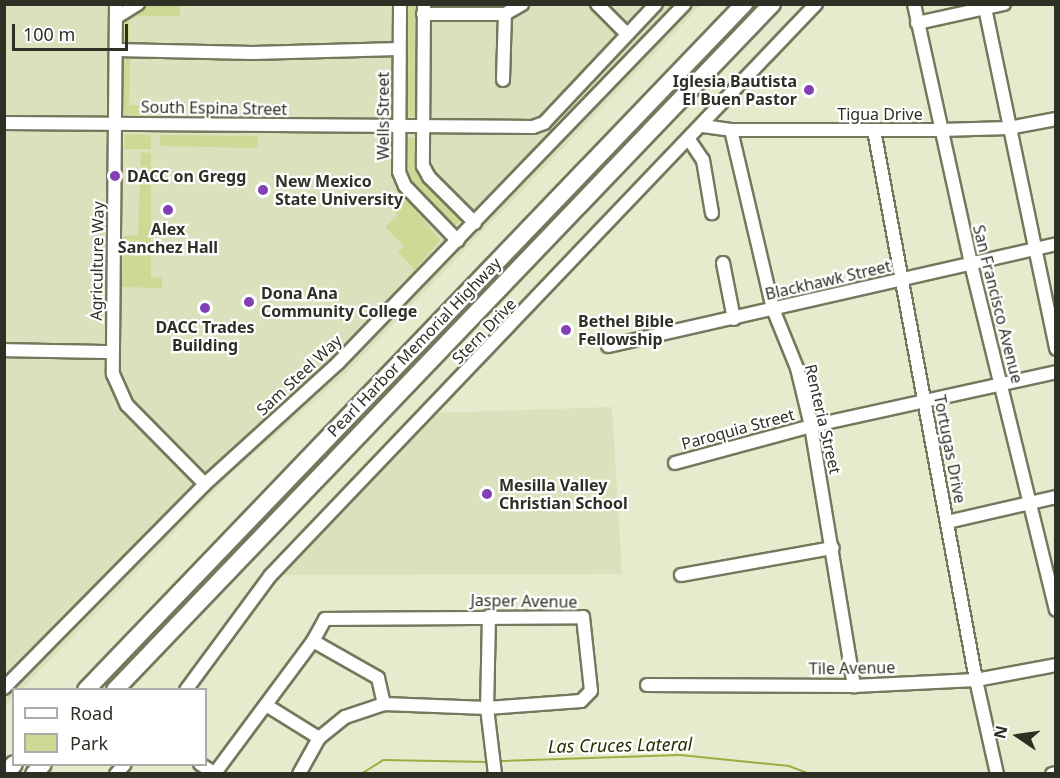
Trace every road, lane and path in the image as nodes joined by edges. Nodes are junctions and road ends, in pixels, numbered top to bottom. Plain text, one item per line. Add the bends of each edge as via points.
1 (138, 4) edge
2 (400, 4) edge
3 (522, 4) edge
4 (597, 4) edge
5 (656, 4) edge
6 (685, 4) edge
7 (744, 4) edge
8 (772, 4) edge
9 (816, 4) edge
10 (914, 4) edge
11 (1004, 4) edge
12 (985, 8) junction
13 (424, 9) edge
14 (117, 11) edge
15 (505, 14) junction
16 (917, 23) junction
17 (627, 34) junction
18 (399, 49) junction
19 (116, 50) junction
20 (503, 80) dead end
21 (1056, 119) edge
22 (4, 123) edge
23 (115, 124) junction
24 (703, 126) junction
25 (399, 127) junction
26 (422, 127) junction
27 (1009, 128) junction
28 (731, 129) junction
29 (874, 130) junction
30 (940, 130) junction
31 (690, 141) junction
32 (712, 213) dead end
33 (475, 223) junction
34 (458, 241) junction
35 (1056, 244) edge
36 (1033, 249) junction
37 (723, 263) dead end
38 (971, 264) junction
39 (901, 281) junction
40 (773, 309) junction
41 (734, 319) junction
42 (608, 346) dead end
43 (4, 350) edge
44 (1056, 350) edge
45 (112, 352) junction
46 (1056, 372) edge
47 (1001, 384) junction
48 (924, 401) junction
49 (811, 426) junction
50 (675, 463) dead end
51 (205, 484) junction
52 (1056, 497) edge
53 (1030, 503) junction
54 (947, 522) junction
55 (833, 548) junction
56 (681, 575) dead end
57 (1056, 610) edge
58 (489, 616) junction
59 (313, 641) junction
60 (1056, 664) edge
61 (976, 680) junction
62 (647, 685) dead end
63 (854, 686) junction
64 (4, 688) edge
65 (88, 688) edge
66 (117, 688) edge
67 (187, 688) edge
68 (384, 704) junction
69 (266, 705) junction
70 (487, 708) junction
71 (319, 738) junction
72 (202, 766) edge
73 (216, 773) edge
74 (299, 774) edge
75 (495, 774) edge
76 (997, 774) edge

1 - 14 street
2 - 18 street, Wells Street
3 - 15 street
4 - 17 street
5 - 17 street, South Espina Street
6 - 33 street, Sam Steel Way
7 - 65 highway, Pearl Harbor Memorial Highway
8 - 66 highway, Pearl Harbor Memorial Highway
9 - 24 street, Stern Drive
10 - 16 street, San Francisco Avenue
11 - 12 street
12 - 16 street
12 - 27 street
13 - 15 street
13 - 26 street
14 - 19 street, Agriculture Way
15 - 20 street
16 - 30 street, San Francisco Avenue
17 - 26 street, South Espina Street via 539,126
18 - 19 street via 253,53
18 - 25 street, Wells Street
19 - 23 street, Agriculture Way
21 - 27 street, Tigua Drive
22 - 23 street, South Espina Street
23 - 25 street, South Espina Street
23 - 45 street, Agriculture Way
24 - 28 street, Tigua Drive
24 - 31 street, Stern Drive
25 - 26 street, South Espina Street
25 - 34 street, Wells Street via 402,182
26 - 33 street via 425,172
27 - 30 street, Tigua Drive
27 - 36 street
28 - 29 street, Tigua Drive
28 - 40 street, Renteria Street
29 - 30 street, Tigua Drive
29 - 39 street, Tortugas Drive
30 - 38 street, San Francisco Avenue
31 - 32 street via 703,160
31 - 67 street, Stern Drive via 270,576
33 - 34 street, Sam Steel Way
34 - 51 street, Sam Steel Way via 312,388
35 - 36 street, Blackhawk Street
36 - 38 street, Blackhawk Street
36 - 44 street
37 - 41 street
38 - 39 street, Blackhawk Street
38 - 47 street, San Francisco Avenue
39 - 40 street, Blackhawk Street
39 - 48 street, Tortugas Drive
40 - 41 street, Blackhawk Street
40 - 49 street, Renteria Street via 797,368
41 - 42 street, Blackhawk Street
43 - 45 street
45 - 51 street, Agriculture Way via 115,381 122,399
46 - 47 street, Paroquia Street
47 - 48 street, Paroquia Street
47 - 53 street, San Francisco Avenue
48 - 49 street, Paroquia Street
48 - 54 street, Tortugas Drive
49 - 50 street, Paroquia Street
49 - 55 street, Renteria Street
51 - 64 street, Sam Steel Way
52 - 53 street
53 - 54 street
53 - 57 street, San Francisco Avenue
54 - 61 street, Tortugas Drive
55 - 56 street
55 - 63 street, Renteria Street
58 - 59 street, Jasper Avenue via 325,619
58 - 70 street
58 - 70 street, Jasper Avenue via 583,616 591,691 581,701
59 - 68 street via 378,678
59 - 69 street, Jasper Avenue
60 - 61 street, Tile Avenue
61 - 63 street, Tile Avenue
61 - 76 street, Tortugas Drive
62 - 63 street, Tile Avenue
68 - 70 street, Jasper Avenue
68 - 71 street, Jasper Avenue via 345,717
69 - 71 street
69 - 73 street, Jasper Avenue
70 - 75 street
71 - 74 street, Jasper Avenue
72 - 73 street, Jasper Avenue

